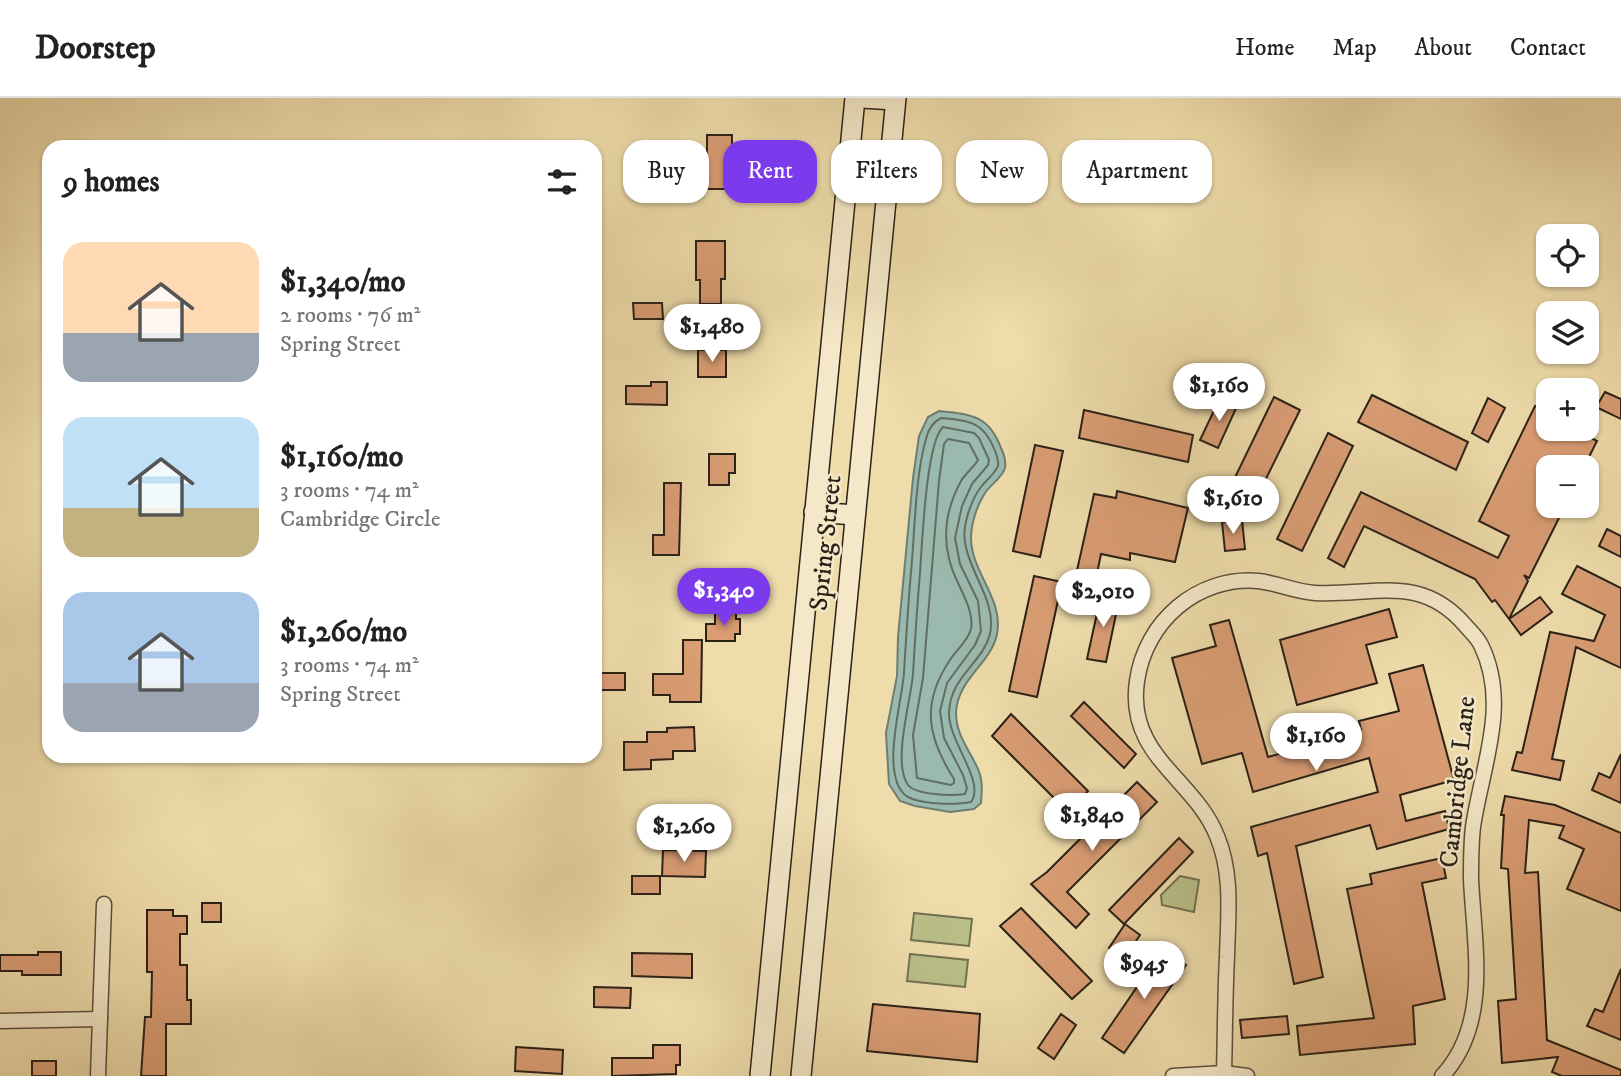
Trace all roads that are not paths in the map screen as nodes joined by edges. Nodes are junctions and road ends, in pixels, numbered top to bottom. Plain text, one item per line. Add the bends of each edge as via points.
1 (855, 98) edge
2 (862, 98) edge
3 (895, 99) edge
4 (814, 512) junction
5 (855, 516) junction
6 (104, 904) dead end
7 (100, 1019) junction
8 (0, 1021) edge
9 (1224, 1073) junction
10 (98, 1076) edge
11 (760, 1076) edge
12 (801, 1076) edge
13 (1173, 1076) edge
14 (1247, 1076) edge
15 (1441, 1076) edge

1 - 4 main road, Spring Street
2 - 3 main road
3 - 5 main road, Spring Street
4 - 5 main road
4 - 11 main road, Spring Street
5 - 12 main road, Spring Street
6 - 7 street
7 - 8 street
7 - 10 street
9 - 13 street
9 - 14 street
9 - 15 street, Cambridge Lane via 1226,864 1217,834 1199,804 1152,752 1135,700 1141,659 1159,624 1184,600 1219,585 1258,581 1311,593 1398,589 1423,594 1453,611 1480,642 1492,673 1493,731 1471,858 1475,1004 1468,1035

